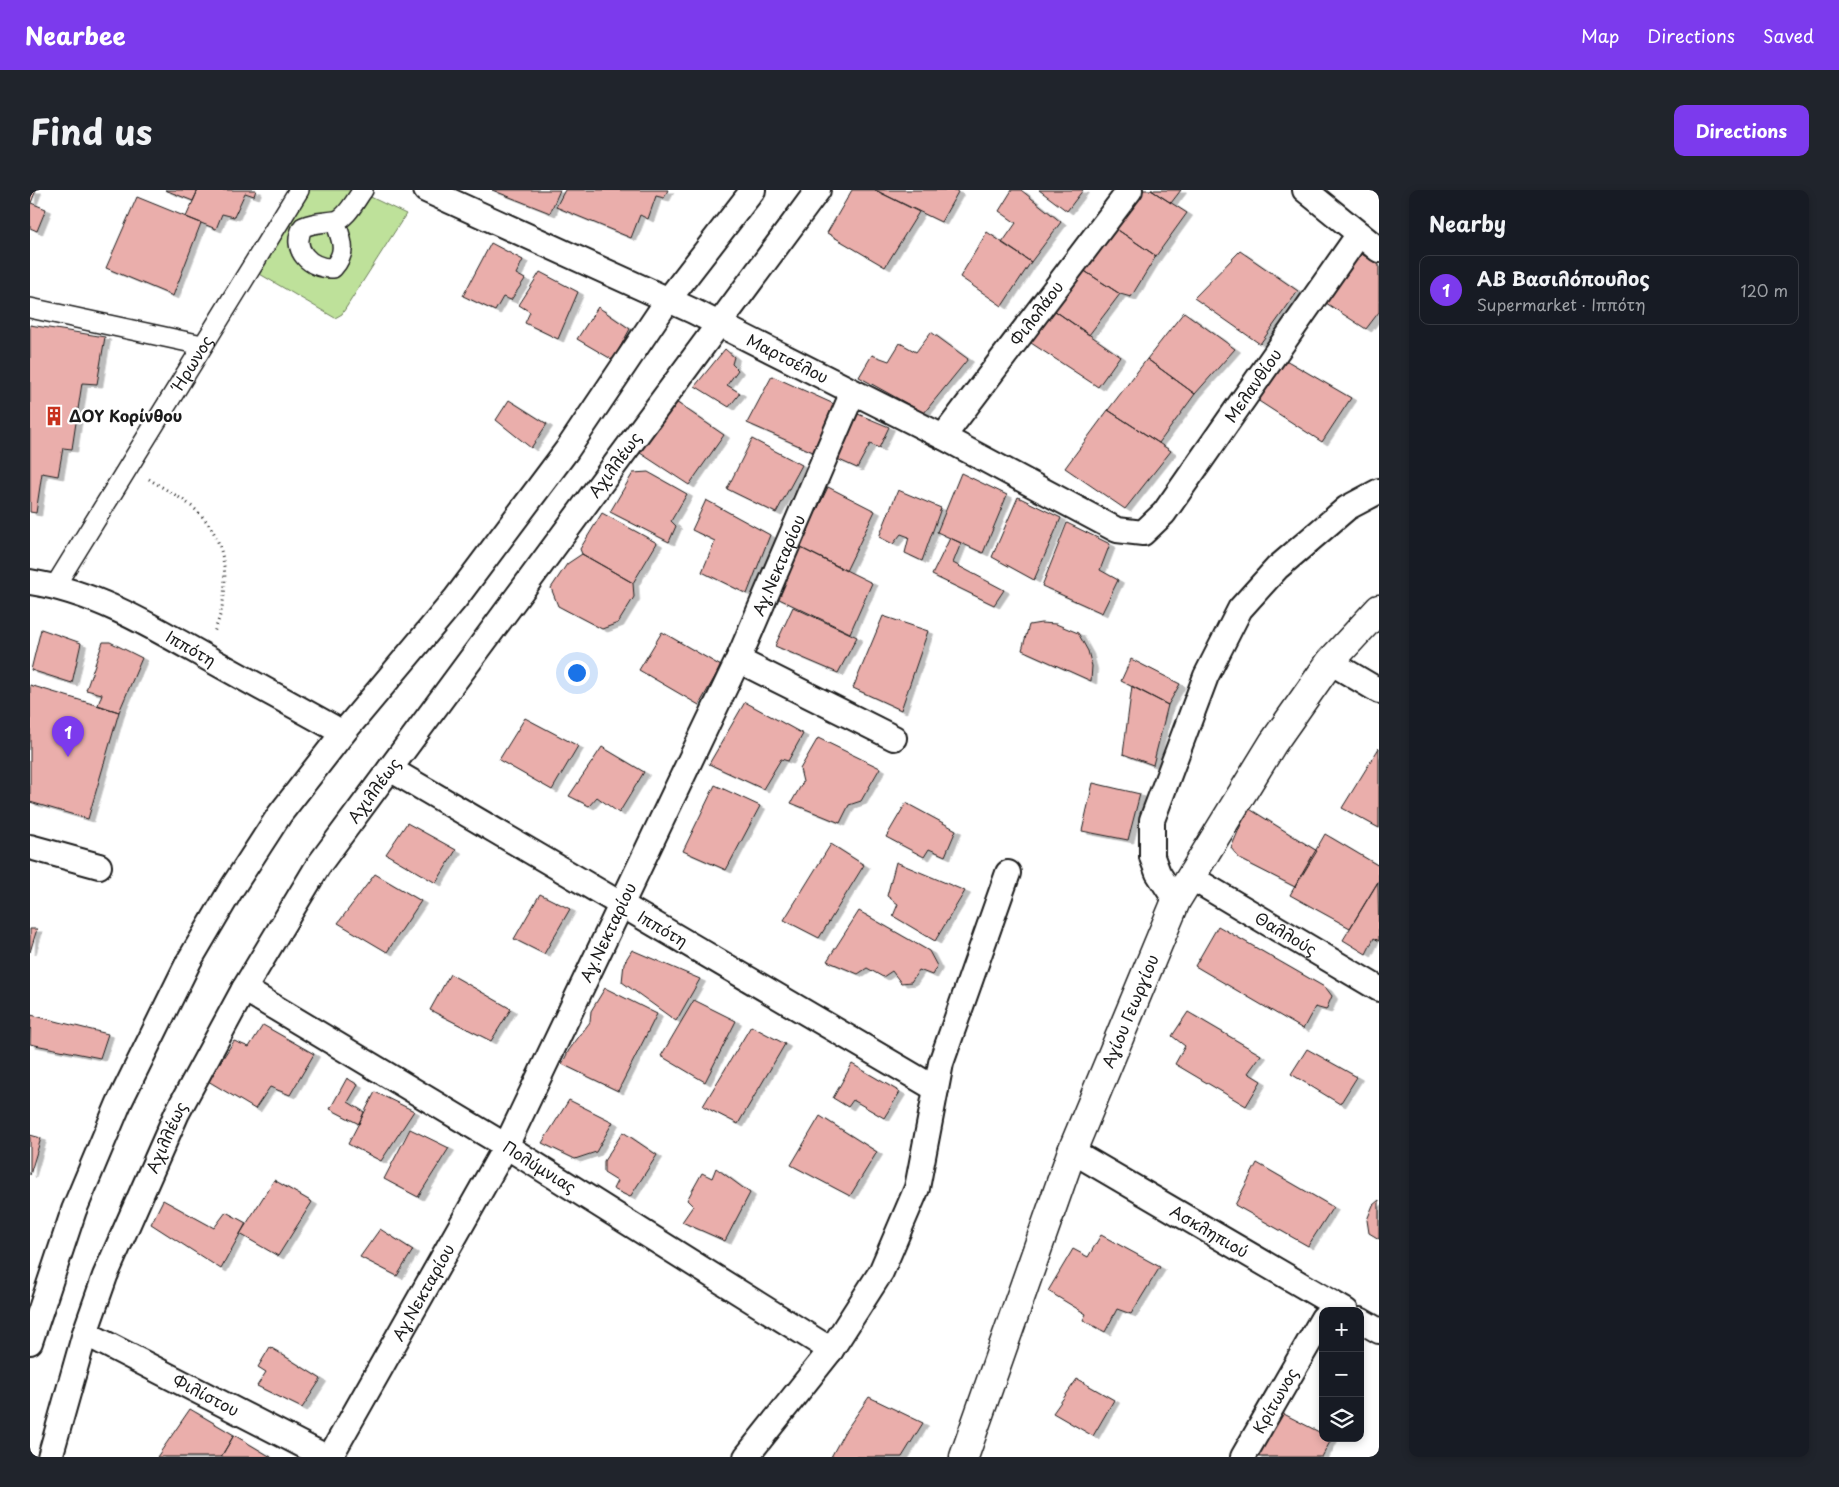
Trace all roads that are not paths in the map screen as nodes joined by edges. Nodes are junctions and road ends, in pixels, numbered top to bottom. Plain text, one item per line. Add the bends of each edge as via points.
1 (299, 190) edge
2 (363, 190) edge
3 (753, 190) edge
4 (818, 190) edge
5 (1130, 190) edge
6 (1305, 190) edge
7 (437, 192) edge
8 (335, 221) dead end
9 (1358, 234) junction
10 (1379, 250) edge
11 (668, 300) junction
12 (30, 308) edge
13 (719, 324) junction
14 (202, 345) junction
15 (853, 392) junction
16 (943, 436) junction
17 (1379, 491) edge
18 (1143, 533) joint
19 (30, 582) edge
20 (55, 586) junction
21 (1379, 609) edge
22 (738, 660) junction
23 (1330, 662) junction
24 (1379, 691) edge
25 (343, 733) junction
26 (894, 738) dead end
27 (390, 769) junction
28 (30, 847) edge
29 (99, 866) dead end
30 (1008, 873) dead end
31 (1192, 878) junction
32 (1176, 902) junction
33 (620, 905) junction
34 (244, 989) junction
35 (1379, 990) edge
36 (936, 1089) junction
37 (506, 1146) junction
38 (1072, 1151) junction
39 (1327, 1307) edge
40 (1364, 1322) edge
41 (1319, 1331) edge
42 (1379, 1331) edge
43 (85, 1333) junction
44 (30, 1342) edge
45 (831, 1350) junction
46 (50, 1457) edge
47 (326, 1457) edge
48 (330, 1457) edge
49 (746, 1457) edge
50 (964, 1457) edge
51 (1243, 1457) edge

1 - 14 street, Ήρωνος
2 - 8 street via 342,218
3 - 11 street
4 - 13 street, Αχιλλέως
5 - 16 street, Φιλολάου
6 - 9 street
7 - 11 street, Μαρτσέλου
9 - 10 street
9 - 18 street, Μελανθίου via 1164,513
11 - 13 street, Μαρτσέλου
11 - 25 street via 567,450 462,590
12 - 14 street
13 - 15 street, Μαρτσέλου
13 - 27 street, Αχιλλέως
14 - 20 street, Ήρωνος
15 - 16 street, Μαρτσέλου
15 - 22 street, Αγ.Νεκταρίου
16 - 18 street, Μαρτσέλου via 1117,530
17 - 32 street via 1347,508 1277,568 1240,609 1206,676 1152,820 1152,858
19 - 20 street, Ιππότη
20 - 25 street, Ιππότη via 98,600 151,625
21 - 23 street, Αγίου Γεωργίου
22 - 26 street
22 - 33 street, Αγ.Νεκταρίου
23 - 24 street
23 - 31 street, Αγίου Γεωργίου via 1273,743
25 - 44 street via 280,814 232,888 171,996 119,1103 74,1210
27 - 33 street, Ιππότη
27 - 34 street, Αχιλλέως via 318,866
28 - 29 street
30 - 36 street via 941,1063
31 - 32 street, Αγίου Γεωργίου
31 - 35 street, Θαλλούς
32 - 38 street, Αγίου Γεωργίου
33 - 36 street, Ιππότη
33 - 37 street, Αγ.Νεκταρίου
34 - 37 street, Πολύμνιας
34 - 43 street, Αχιλλέως via 177,1112 109,1267
36 - 45 street via 917,1188 881,1272
37 - 45 street, Πολύμνιας
37 - 48 street, Αγ.Νεκταρίου
38 - 39 street, Ασκληπιού
38 - 50 street, Αγίου Γεωργίου
40 - 42 street
41 - 51 street, Κρίτωνος
43 - 46 street, Αχιλλέως
43 - 47 street, Φιλίστου
45 - 49 street

